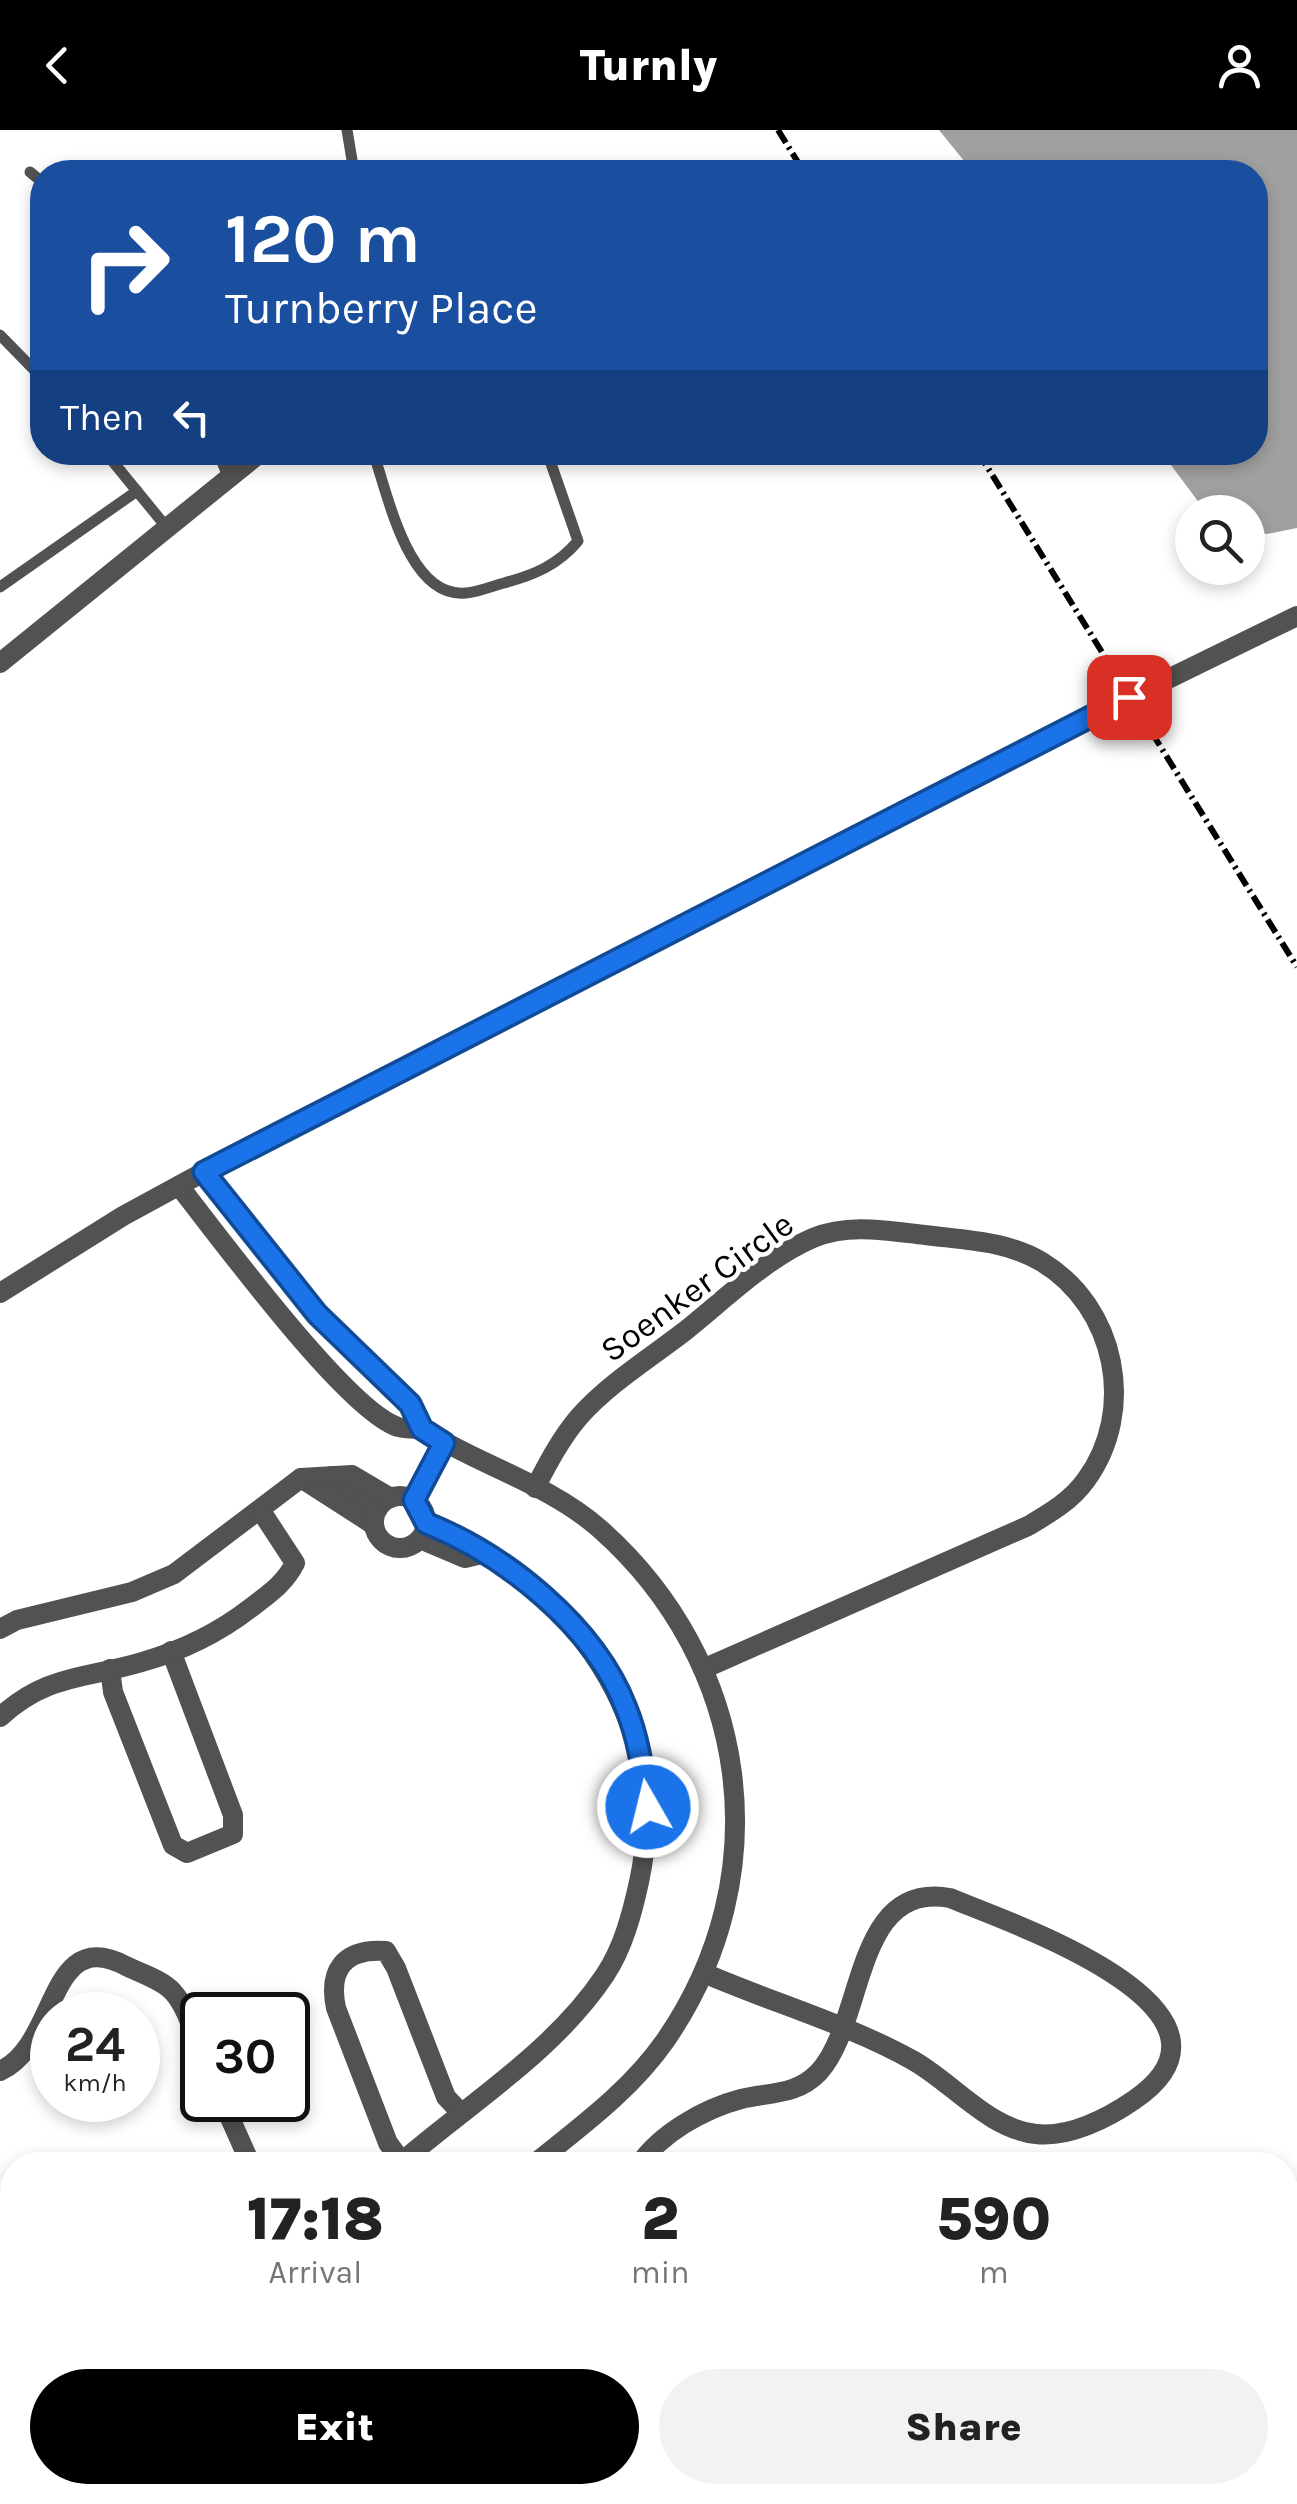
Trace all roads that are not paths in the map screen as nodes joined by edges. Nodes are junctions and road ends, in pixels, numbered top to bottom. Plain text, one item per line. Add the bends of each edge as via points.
1 (346, 130) edge
2 (352, 160) edge
3 (0, 336) edge
4 (30, 366) edge
5 (116, 465) edge
6 (223, 465) edge
7 (246, 465) edge
8 (379, 465) edge
9 (552, 465) edge
10 (229, 479) junction
11 (137, 491) junction
12 (168, 530) junction
13 (0, 587) edge
14 (1295, 620) edge
15 (0, 663) edge
16 (204, 1172) junction
17 (179, 1186) junction
18 (0, 1293) edge
19 (422, 1429) junction
20 (444, 1443) junction
21 (301, 1478) junction
22 (535, 1488) junction
23 (414, 1500) junction
24 (261, 1510) junction
25 (381, 1510) junction
26 (423, 1531) junction
27 (0, 1629) edge
28 (172, 1651) junction
29 (110, 1669) junction
30 (703, 1669) junction
31 (0, 1717) edge
32 (704, 1973) junction
33 (180, 2005) edge
34 (842, 2028) junction
35 (0, 2071) edge
36 (461, 2113) junction
37 (232, 2122) edge
38 (245, 2152) edge
39 (393, 2152) edge
40 (413, 2152) edge
41 (548, 2152) edge
42 (648, 2152) edge

1 - 2 lane
3 - 4 lane
5 - 11 lane
6 - 10 lane
7 - 10 street
8 - 9 lane via 411,557 428,580 464,594 536,574 578,541
10 - 12 street
11 - 12 lane
11 - 13 lane
12 - 15 street
14 - 16 street via 977,773
16 - 17 street
16 - 19 street via 336,1336 410,1404
17 - 18 street
17 - 19 street via 296,1333 355,1395 396,1426
19 - 20 street
20 - 22 street
20 - 23 street
21 - 24 street
21 - 25 street
21 - 25 street via 352,1475
22 - 30 street via 599,1528 634,1564 662,1597
22 - 30 street, Soenker Circle via 582,1414 813,1238 876,1229 990,1243 1042,1262 1071,1284 1104,1336 1116,1392 1106,1441 1085,1482 1028,1526
23 - 25 street
23 - 26 street
24 - 27 street via 174,1574
24 - 28 street via 295,1563 286,1580 202,1640
25 - 26 street via 381,1540 396,1548
26 - 36 street via 470,1541 529,1585 598,1659 625,1705 648,1807 631,1918 608,1971 576,2015
28 - 29 street
28 - 29 street via 233,1815 232,1834 199,1850 172,1845
29 - 31 street via 56,1680
30 - 32 street via 721,1716 736,1812 728,1904
32 - 34 street
32 - 41 street via 640,2073
33 - 35 street via 173,1990 109,1957 89,1955 72,1963 28,2052
34 - 34 street via 912,2060 1011,2128 1046,2136 1066,2134 1145,2092 1163,2068 1168,2042 1153,2007 1102,1963 931,1894 905,1900 889,1915
34 - 42 street via 818,2074 778,2096 740,2100 676,2129
36 - 39 street via 446,2097 386,1952 348,1956 335,1968 336,2008
36 - 40 street
37 - 38 street

